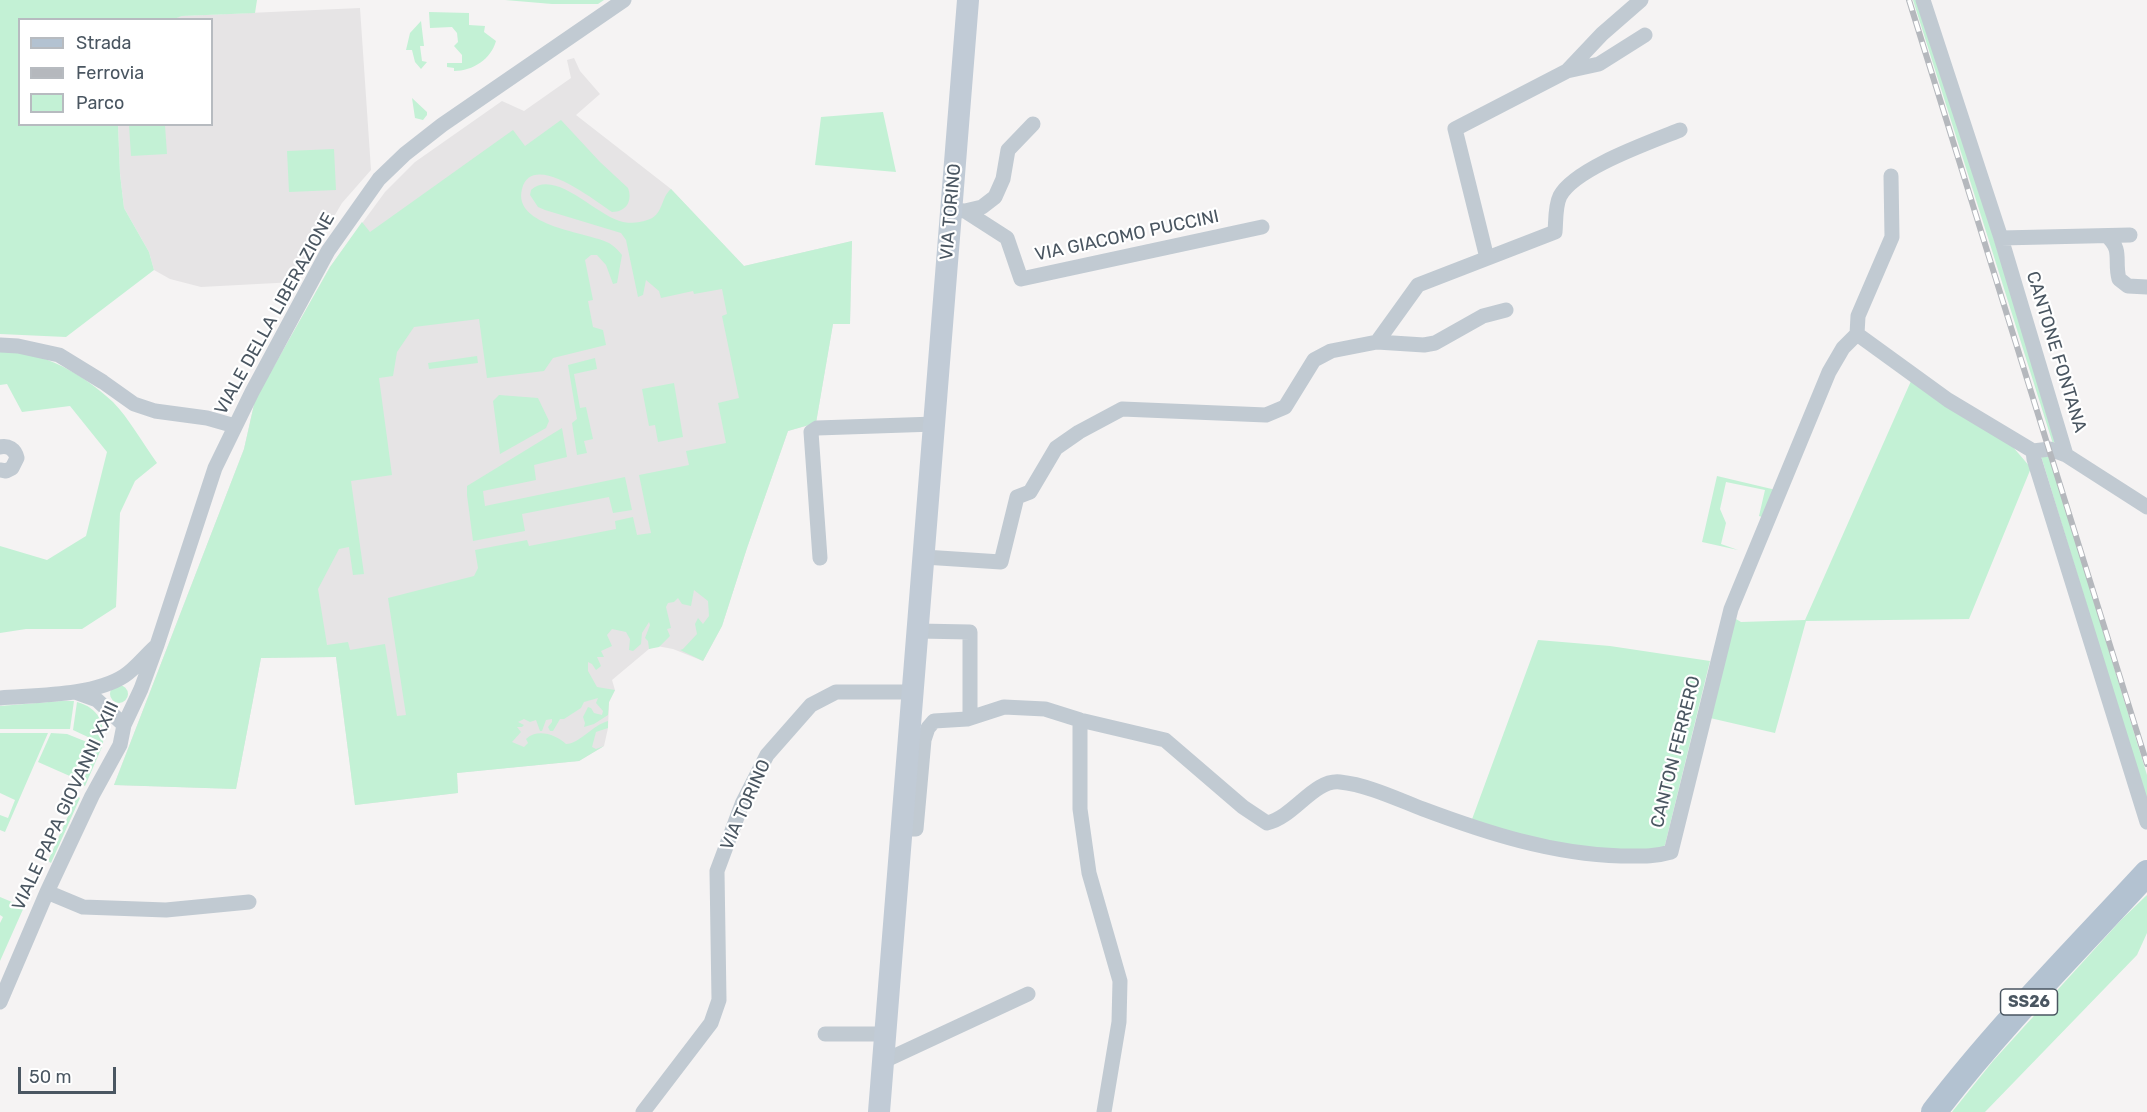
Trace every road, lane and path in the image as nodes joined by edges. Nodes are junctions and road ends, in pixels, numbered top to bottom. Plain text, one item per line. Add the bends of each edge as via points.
1 (624, 0) edge
2 (968, 0) edge
3 (1641, 0) edge
4 (1923, 0) edge
5 (1645, 35) dead end
6 (1567, 71) junction
7 (1033, 124) dead end
8 (1680, 130) dead end
9 (1891, 176) dead end
10 (958, 211) junction
11 (1262, 227) dead end
12 (2130, 235) dead end
13 (2108, 236) junction
14 (2001, 238) junction
15 (1487, 258) junction
16 (2147, 287) edge
17 (1506, 310) dead end
18 (1857, 334) junction
19 (1377, 342) junction
20 (0, 345) edge
21 (935, 424) junction
22 (235, 426) junction
23 (0, 447) edge
24 (2033, 451) junction
25 (2066, 455) junction
26 (0, 470) edge
27 (2147, 507) edge
28 (924, 557) junction
29 (820, 558) dead end
30 (174, 591) joint
31 (918, 631) junction
32 (157, 645) junction
33 (75, 692) junction
34 (913, 692) junction
35 (0, 698) edge
36 (970, 718) junction
37 (1080, 720) junction
38 (124, 725) junction
39 (2147, 822) edge
40 (903, 829) junction
41 (2147, 873) edge
42 (47, 892) junction
43 (249, 902) dead end
44 (1028, 994) dead end
45 (0, 1002) edge
46 (825, 1034) dead end
47 (885, 1034) junction
48 (884, 1061) junction
49 (643, 1112) edge
50 (879, 1112) edge
51 (1104, 1112) edge
52 (1934, 1112) edge

1 - 22 street, VIALE DELLA LIBERAZIONE via 442,125 379,179 328,252
2 - 10 street, VIA TORINO
3 - 6 street
4 - 14 street, CANTONE FONTANA
5 - 6 street via 1599,64
6 - 15 street via 1455,129
7 - 10 street via 1008,150 995,197 982,207
8 - 15 street via 1593,167 1560,194 1555,232
9 - 18 street via 1892,237 1858,316
10 - 11 street, VIA GIACOMO PUCCINI via 1007,238 1021,279
10 - 21 street, VIA TORINO
12 - 13 street
13 - 14 street
13 - 16 street via 2117,250 2119,279 2128,286
14 - 25 street, CANTONE FONTANA
15 - 19 street via 1418,285
17 - 19 street via 1482,316 1435,343
18 - 24 street via 1948,400
18 - 37 street, CANTON FERRERO via 1829,372 1731,609 1671,852 1645,856 1564,851 1476,829 1339,782 1324,784 1278,820 1267,823 1165,740
19 - 28 street via 1330,351 1314,360 1285,407 1266,415 1122,409 1056,448 1030,492 1017,497 1001,562
20 - 22 street via 59,355 134,404
21 - 28 street, VIA TORINO
21 - 29 street via 817,428 811,432
22 - 30 street, VIALE DELLA LIBERAZIONE via 215,468
23 - 26 street via 11,448 17,459 11,469
24 - 25 street via 2050,449
24 - 39 street
25 - 27 street, CANTONE FONTANA
28 - 31 street, VIA TORINO
30 - 32 street, VIALE PAPA GIOVANNI XXIII
31 - 34 street, VIA TORINO
31 - 36 street via 970,632
32 - 33 street via 124,676
32 - 38 street, VIALE PAPA GIOVANNI XXIII
33 - 35 street
33 - 38 street via 97,700
34 - 40 street, VIA TORINO
34 - 49 street, VIA TORINO via 836,692 811,705 767,755 742,804 717,871 719,1000 711,1023
36 - 37 street, CANTON FERRERO via 1004,707 1045,709
36 - 40 street, CANTON FERRERO via 934,721 928,728 918,821 916,829
37 - 51 street via 1080,809 1089,873 1120,981 1119,1022
38 - 42 street, VIALE PAPA GIOVANNI XXIII via 117,752
40 - 47 street, VIA TORINO
41 - 52 main road, SS26 via 2007,1025
42 - 43 street via 83,907 166,910
42 - 45 street, VIALE PAPA GIOVANNI XXIII
44 - 48 street
46 - 47 street
47 - 48 street, VIA TORINO
48 - 50 street, VIA TORINO

